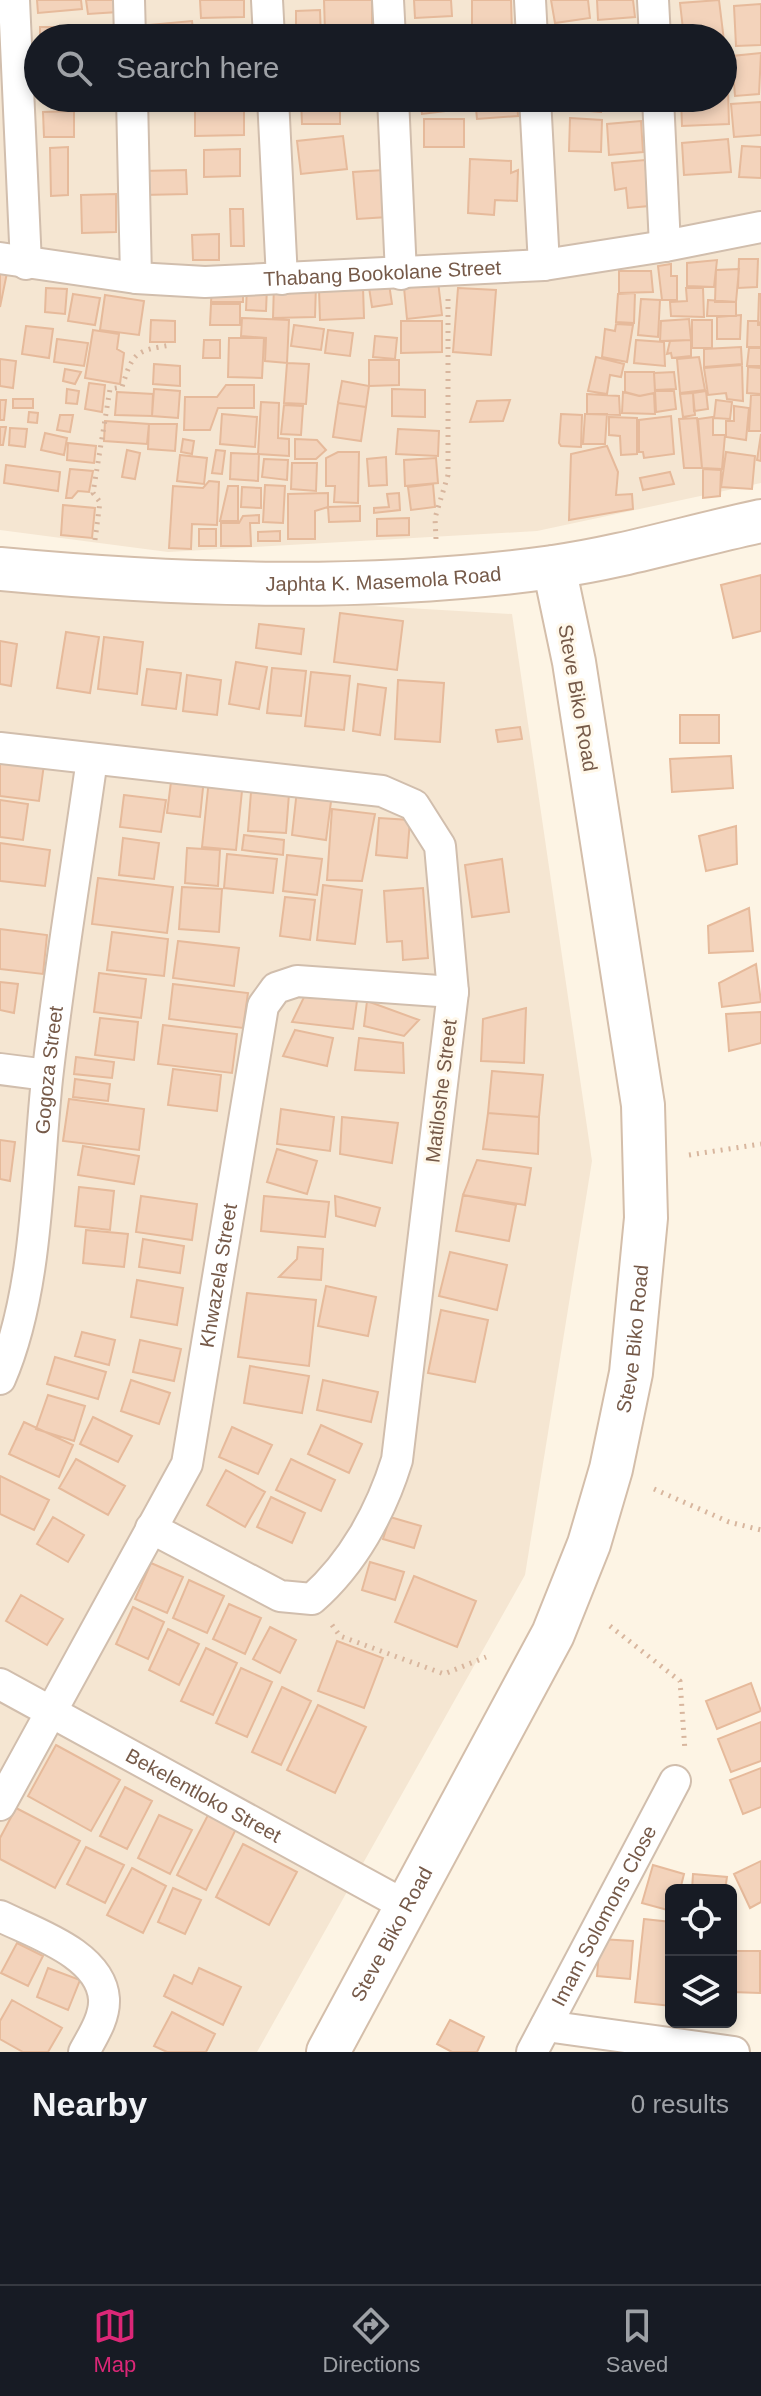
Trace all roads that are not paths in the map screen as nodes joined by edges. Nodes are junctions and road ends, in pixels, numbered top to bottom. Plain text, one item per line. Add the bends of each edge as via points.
1 (14, 0) edge
2 (129, 0) edge
3 (267, 0) edge
4 (388, 0) edge
5 (530, 0) edge
6 (653, 0) edge
7 (130, 24) edge
8 (268, 24) edge
9 (389, 24) edge
10 (531, 24) edge
11 (654, 24) edge
12 (132, 112) edge
13 (274, 112) edge
14 (394, 112) edge
15 (536, 112) edge
16 (659, 112) edge
17 (761, 227) edge
18 (665, 246) junction
19 (13, 261) edge
20 (544, 265) junction
21 (401, 274) junction
22 (136, 278) junction
23 (282, 279) junction
24 (761, 521) edge
25 (554, 567) junction
26 (0, 569) edge
27 (0, 748) edge
28 (92, 759) junction
29 (453, 992) junction
30 (0, 1069) edge
31 (47, 1075) junction
32 (0, 1379) edge
33 (151, 1528) junction
34 (0, 1684) edge
35 (50, 1710) junction
36 (675, 1781) road end
37 (0, 1805) edge
38 (406, 1906) junction
39 (0, 1916) edge
40 (539, 2039) edge
41 (84, 2052) edge
42 (328, 2052) edge
43 (734, 2052) edge

1 - 19 street
2 - 7 street
3 - 8 street
4 - 9 street
5 - 10 street
6 - 11 street
12 - 22 street
13 - 23 street
14 - 21 street
15 - 20 street
16 - 18 street
17 - 18 street, Thabang Bookolane Street
18 - 20 street, Thabang Bookolane Street
19 - 22 street, Thabang Bookolane Street
20 - 21 street, Thabang Bookolane Street
21 - 23 street, Thabang Bookolane Street
22 - 23 street, Thabang Bookolane Street
24 - 25 street, Japhta K. Masemola Road via 651,550
25 - 26 street, Japhta K. Masemola Road via 405,579 235,583
25 - 38 street, Steve Biko Road via 574,662 643,1105 646,1218 640,1316 611,1469 569,1598
27 - 28 street, Matiloshe Street
28 - 29 street, Matiloshe Street via 382,791 414,805 440,846
28 - 31 street, Gogoza Street
29 - 33 street, Khwazela Street via 297,981 276,988 263,1006 187,1464
29 - 33 street, Matiloshe Street via 397,1460 386,1494 339,1574 312,1599 280,1596
30 - 31 street
31 - 32 street, Gogoza Street via 24,1300
33 - 35 street, Khwazela Street
34 - 35 street, Bekelentloko Street
35 - 37 street, Khwazela Street
35 - 38 street, Bekelentloko Street
36 - 40 street, Imam Solomons Close
38 - 42 street, Steve Biko Road
39 - 41 street via 67,1951 92,1971 104,2000
40 - 43 street

